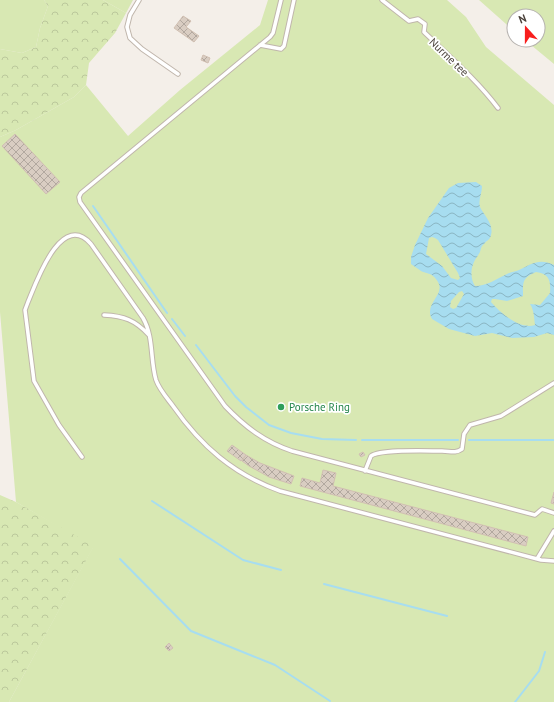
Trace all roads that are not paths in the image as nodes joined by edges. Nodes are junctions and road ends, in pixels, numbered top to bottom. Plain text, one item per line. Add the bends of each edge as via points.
1 (139, 0) edge
2 (281, 0) edge
3 (294, 0) edge
4 (382, 0) edge
5 (260, 45) junction
6 (178, 74) dead end
7 (498, 108) dead end
8 (104, 315) dead end
9 (149, 336) junction
10 (554, 382) edge
11 (82, 457) dead end
12 (366, 471) junction
13 (554, 513) edge
14 (554, 531) edge
15 (537, 559) junction
16 (554, 561) edge

1 - 6 lane via 130,15 127,27 130,38
2 - 5 lane via 273,33
3 - 5 lane via 284,46 281,49
4 - 7 lane, Nurme tee via 409,21 418,19 425,24 424,32 488,94
5 - 12 lane via 81,193 80,202 221,400 237,418 249,429 278,446
8 - 9 lane via 129,319 141,326
9 - 11 lane via 143,318 87,240 73,236 51,251 25,310 32,375 59,425
9 - 15 lane via 157,384 203,443 229,466 280,491
10 - 12 lane via 501,416 470,425 464,434 462,449 457,452 381,452 371,456
12 - 13 lane via 535,515 542,509
14 - 15 lane
15 - 16 lane

